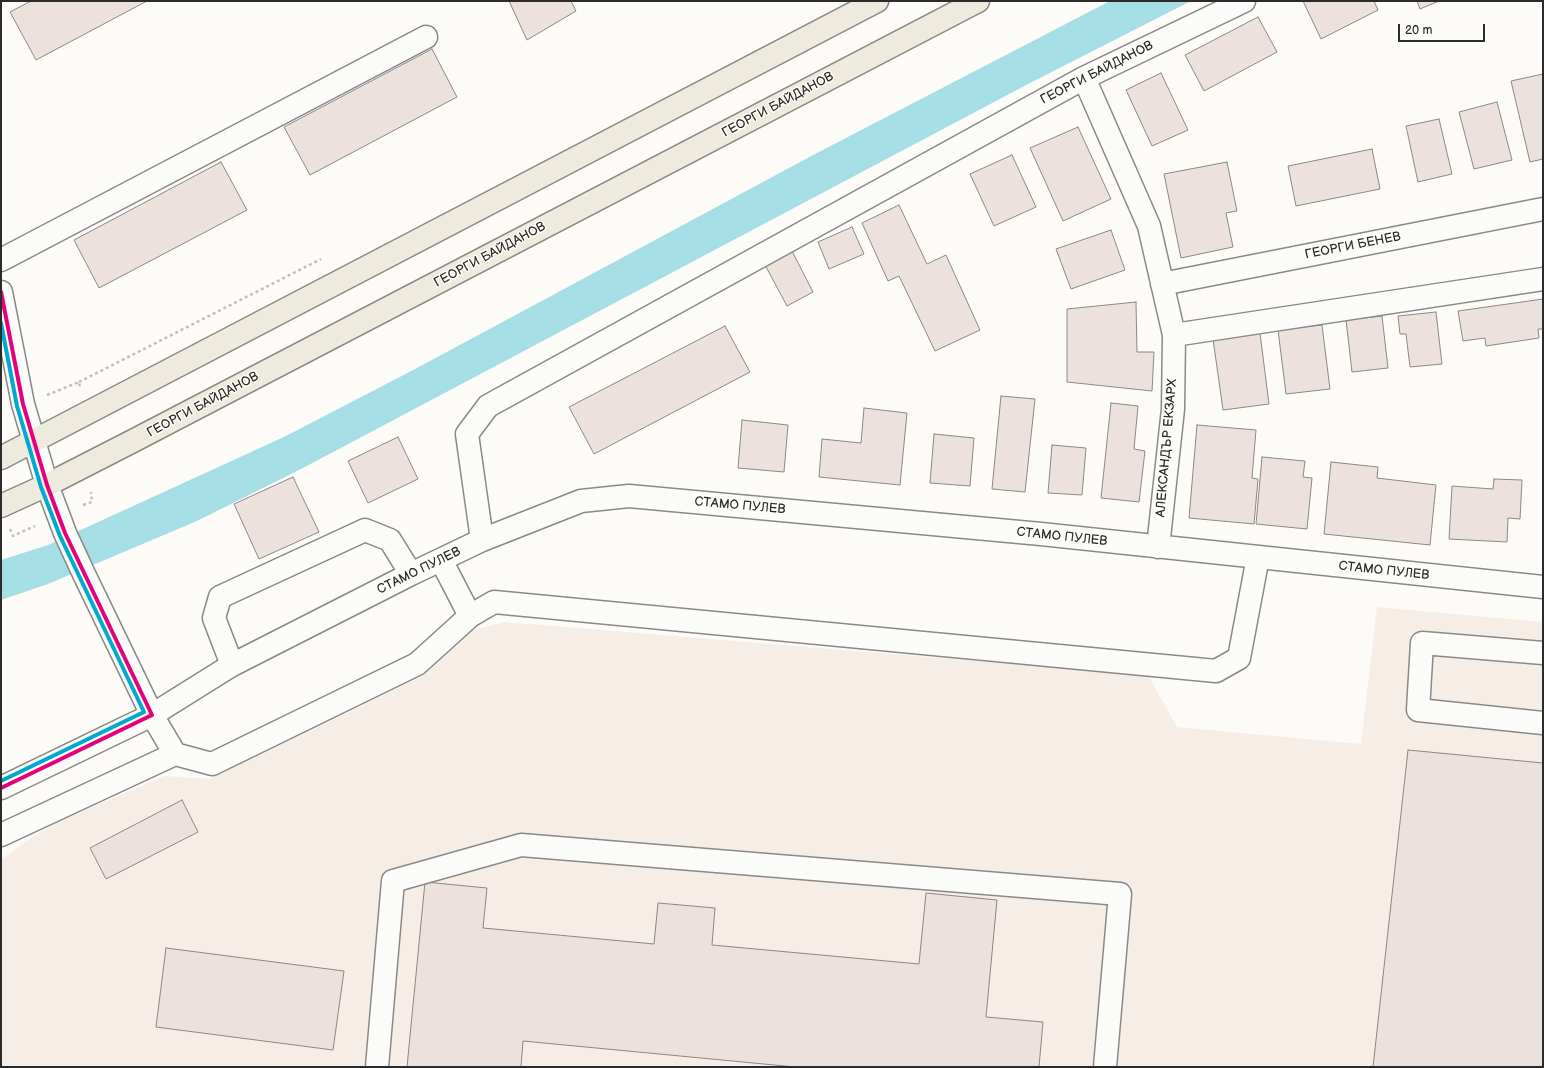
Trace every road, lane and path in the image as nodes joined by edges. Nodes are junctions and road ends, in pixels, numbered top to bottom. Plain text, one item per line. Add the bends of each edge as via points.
1 (877, 1) edge
2 (978, 1) edge
3 (1244, 1) edge
4 (426, 37) dead end
5 (1084, 78) junction
6 (1543, 209) edge
7 (1, 260) edge
8 (1543, 279) edge
9 (1162, 284) junction
10 (1, 292) edge
11 (1174, 335) junction
12 (34, 441) junction
13 (1, 458) edge
14 (47, 485) junction
15 (1, 506) edge
16 (482, 540) junction
17 (1158, 547) junction
18 (1258, 557) junction
19 (441, 560) junction
20 (411, 574) junction
21 (1543, 587) edge
22 (470, 616) junction
23 (1543, 653) edge
24 (232, 665) junction
25 (152, 715) junction
26 (1543, 723) edge
27 (175, 754) junction
28 (1, 788) edge
29 (1, 835) edge
30 (378, 1067) edge
31 (1105, 1067) edge

1 - 12 main road
2 - 14 main road, ГЕОРГИ БАЙДАНОВ
3 - 5 street, ГЕОРГИ БАЙДАНОВ
4 - 7 street
5 - 9 street, АЛЕКСАНДЪР ЕКЗАРХ via 1149,226
5 - 16 street, ГЕОРГИ БАЙДАНОВ via 488,406 467,434
6 - 9 street, ГЕОРГИ БЕНЕВ
8 - 11 street
9 - 11 street, АЛЕКСАНДЪР ЕКЗАРХ
10 - 12 street via 23,404
11 - 17 street, АЛЕКСАНДЪР ЕКЗАРХ via 1173,410
12 - 13 main road
12 - 14 street
14 - 15 main road, ГЕОРГИ БАЙДАНОВ
14 - 25 street via 65,533
16 - 17 street, СТАМО ПУЛЕВ via 580,501 629,496
16 - 19 street, СТАМО ПУЛЕВ
17 - 18 street, СТАМО ПУЛЕВ
18 - 21 street, СТАМО ПУЛЕВ
18 - 22 street via 1239,658 1216,671 494,602
19 - 20 street, СТАМО ПУЛЕВ
19 - 22 street
20 - 24 street, СТАМО ПУЛЕВ
20 - 24 street via 390,540 365,530 220,597 214,618
22 - 27 street via 417,664 212,764
23 - 26 street via 1422,643 1418,710
24 - 25 street, СТАМО ПУЛЕВ
25 - 27 street
25 - 28 street, СТАМО ПУЛЕВ
27 - 29 street
30 - 31 street via 394,881 521,845 1120,894

